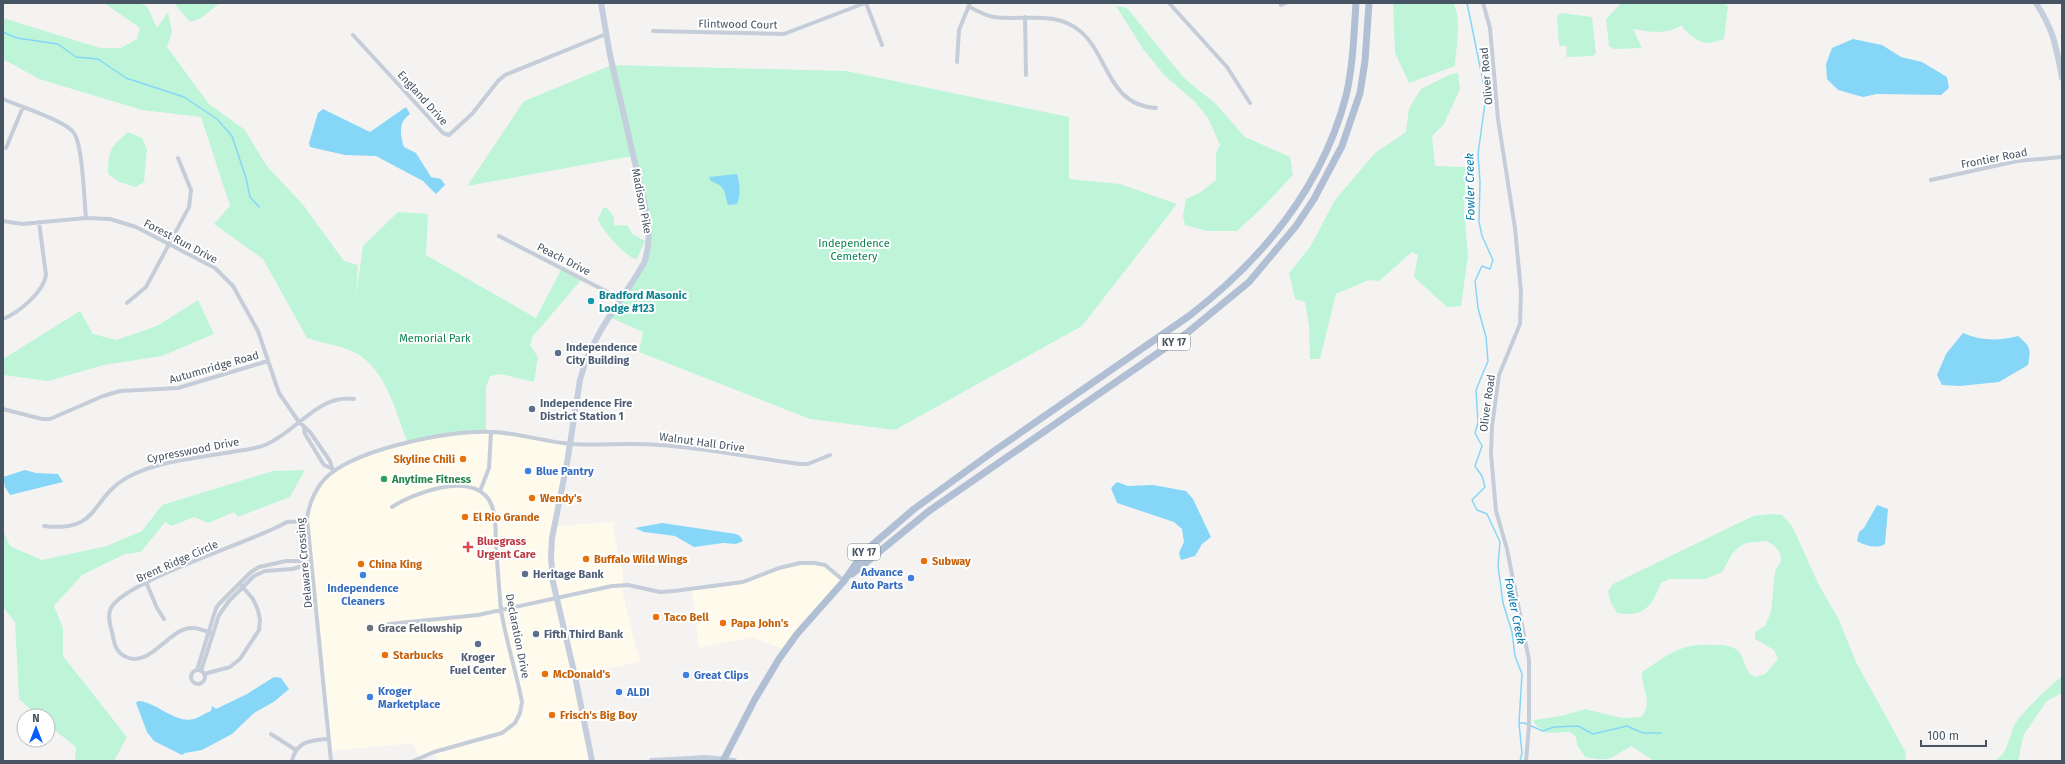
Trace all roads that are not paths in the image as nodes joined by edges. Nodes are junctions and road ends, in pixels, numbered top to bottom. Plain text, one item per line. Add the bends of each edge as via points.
1 (601, 3) edge
2 (865, 3) edge
3 (1169, 3) edge
4 (1286, 3) edge
5 (1356, 3) edge
6 (1369, 3) edge
7 (1483, 3) edge
8 (2036, 3) edge
9 (970, 5) edge
10 (1281, 5) dead end
11 (1025, 17) junction
12 (653, 31) dead end
13 (606, 34) junction
14 (354, 35) dead end
15 (882, 45) dead end
16 (957, 62) dead end
17 (1026, 75) dead end
18 (2062, 78) edge
19 (3, 99) edge
20 (1250, 103) dead end
21 (23, 107) junction
22 (1156, 108) dead end
23 (6, 148) dead end
24 (2062, 157) edge
25 (178, 158) dead end
26 (1931, 180) dead end
27 (86, 218) junction
28 (3, 221) edge
29 (39, 222) junction
30 (499, 236) dead end
31 (169, 244) junction
32 (621, 299) junction
33 (127, 303) dead end
34 (3, 319) edge
35 (268, 361) junction
36 (354, 399) dead end
37 (3, 409) edge
38 (300, 422) junction
39 (491, 432) junction
40 (570, 444) junction
41 (830, 455) dead end
42 (332, 470) junction
43 (480, 491) junction
44 (392, 506) dead end
45 (307, 521) junction
46 (44, 526) dead end
47 (311, 564) junction
48 (844, 581) junction
49 (146, 582) junction
50 (241, 585) junction
51 (557, 598) junction
52 (502, 611) junction
53 (164, 619) dead end
54 (389, 624) dead end
55 (211, 633) junction
56 (271, 734) dead end
57 (328, 739) junction
58 (296, 750) junction
59 (724, 760) edge
60 (292, 761) edge
61 (331, 761) edge
62 (413, 761) edge
63 (592, 761) edge
64 (652, 761) edge
65 (734, 761) edge
66 (1526, 761) edge

1 - 13 main road, Madison Pike
2 - 12 street, Flintwood Court via 784,34
2 - 15 street
3 - 20 street via 1227,67
4 - 10 street
5 - 48 main road, KY 17 via 1352,64 1336,128 1307,188 1271,242 1217,295 1189,316 914,509 864,552
6 - 48 main road, KY 17 via 1360,93 1342,146 1314,199 1296,226 1249,282 1188,333 929,511
7 - 66 street, Oliver Road via 1490,28 1498,119 1515,228 1520,292 1519,329 1499,375 1490,454 1496,511 1507,549 1529,660
8 - 18 main road via 2054,37
9 - 11 street via 993,17
9 - 16 street via 959,30
11 - 17 street
11 - 22 street via 1057,19 1074,27 1090,42 1118,90 1143,106
13 - 14 street, England Drive via 505,75 472,114 449,136 443,134
13 - 32 main road, Madison Pike via 646,208 650,237 644,262
19 - 21 street
21 - 23 street
21 - 27 street via 63,124 74,133 79,149
24 - 26 street, Frontier Road via 2017,161
25 - 31 street via 191,190 192,200
27 - 29 street, Forest Run Drive
27 - 31 street, Forest Run Drive via 121,221
28 - 29 street, Forest Run Drive via 16,224
29 - 34 street via 45,282 39,292 12,316
30 - 32 street, Peach Drive
31 - 33 street via 144,291
31 - 35 street, Forest Run Drive via 215,268 229,281 258,331
32 - 40 main road, Madison Pike via 595,339 585,361
35 - 37 street, Autumnridge Road via 178,388 114,393 50,419
35 - 38 street, Forest Run Drive via 279,393
36 - 38 street, Cypresswood Drive via 345,398 332,402
38 - 42 street, Forest Run Drive via 330,461
38 - 46 street, Cypresswood Drive via 265,445 143,470 112,488 88,519 80,524 69,527
39 - 40 street, Delaware Crossing
39 - 42 street, Delaware Crossing via 431,437 355,460
39 - 43 street via 489,468
40 - 41 street, Walnut Hall Drive via 662,445 800,464
40 - 51 main road, Madison Pike via 551,549 551,571
42 - 45 street, Delaware Crossing via 316,492 308,511
43 - 44 street via 462,486 439,488 417,494
43 - 52 street, Declaration Drive via 493,510
45 - 47 street, Delaware Crossing
45 - 49 street, Brent Ridge Circle via 287,522
47 - 50 street via 292,569 265,570
47 - 50 street via 302,561 259,567
47 - 57 street, Delaware Crossing via 322,652
48 - 51 street via 825,565 814,562 800,563 743,582 686,590 660,592 622,584
48 - 59 main road, KY 17 via 778,659
49 - 53 street
49 - 55 street, Brent Ridge Circle via 115,602 109,611 115,646 122,655 132,659 139,658 184,629 199,629
50 - 55 street via 223,607
50 - 55 street via 258,610 259,630 240,659 230,667 201,672
51 - 52 street
51 - 63 main road, Madison Pike
52 - 54 street via 459,618
52 - 62 street, Declaration Drive via 522,702 515,723 502,733 434,752
56 - 58 street
57 - 58 street via 308,740
57 - 61 street, Delaware Crossing
58 - 60 street
59 - 64 main road
59 - 65 main road

